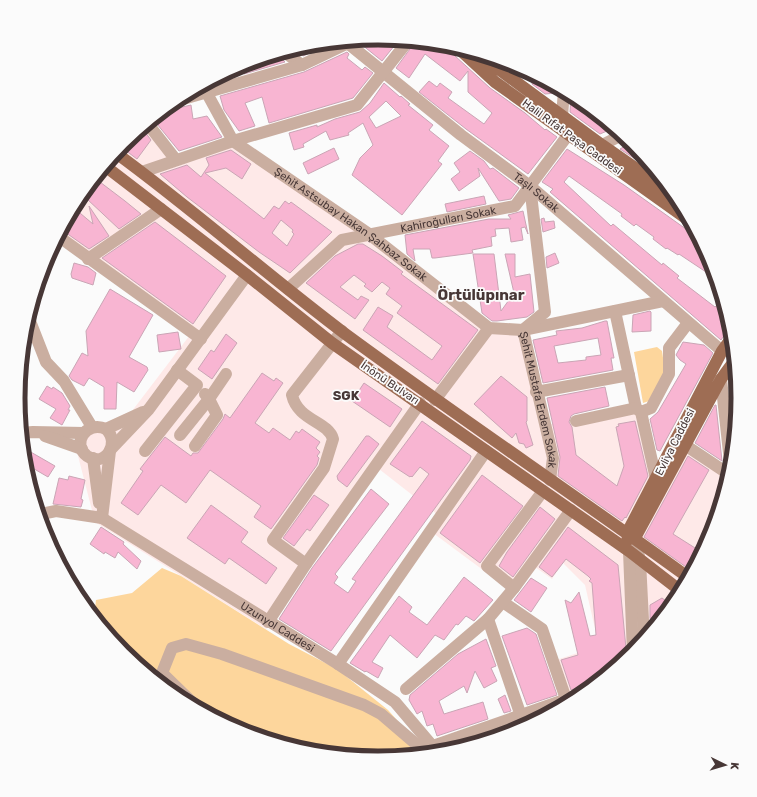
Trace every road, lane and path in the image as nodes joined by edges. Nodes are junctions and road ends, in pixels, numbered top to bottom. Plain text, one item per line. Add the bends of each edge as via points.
1 (351, 46) edge
2 (404, 46) edge
3 (335, 48) edge
4 (290, 56) edge
5 (467, 56) edge
6 (491, 64) edge
7 (302, 65) junction
8 (383, 72) junction
9 (213, 86) edge
10 (205, 90) edge
11 (563, 98) edge
12 (562, 116) junction
13 (151, 128) edge
14 (568, 135) junction
15 (617, 138) edge
16 (233, 141) junction
17 (602, 145) junction
18 (121, 157) edge
19 (176, 160) junction
20 (109, 169) edge
21 (142, 172) junction
22 (661, 185) edge
23 (530, 186) junction
24 (161, 209) junction
25 (680, 214) edge
26 (369, 234) junction
27 (62, 239) edge
28 (88, 258) junction
29 (247, 274) junction
30 (288, 288) junction
31 (663, 301) junction
32 (615, 311) junction
33 (688, 323) junction
34 (33, 328) edge
35 (489, 328) junction
36 (523, 330) junction
37 (342, 331) junction
38 (201, 339) junction
39 (332, 343) junction
40 (728, 344) edge
41 (722, 352) junction
42 (730, 366) edge
43 (177, 370) junction
44 (226, 374) dead end
45 (628, 375) junction
46 (721, 379) junction
47 (197, 385) junction
48 (536, 392) junction
49 (209, 399) junction
50 (435, 400) junction
51 (420, 404) junction
52 (149, 409) junction
53 (639, 410) junction
54 (731, 416) edge
55 (576, 421) dead end
56 (106, 429) junction
57 (88, 430) junction
58 (27, 432) edge
59 (180, 435) dead end
60 (685, 444) junction
61 (195, 446) dead end
62 (82, 449) junction
63 (111, 450) junction
64 (145, 451) dead end
65 (486, 451) junction
66 (93, 458) junction
67 (724, 471) edge
68 (656, 479) junction
69 (550, 480) junction
70 (543, 491) junction
71 (571, 510) junction
72 (45, 515) edge
73 (102, 518) junction
74 (631, 535) junction
75 (629, 552) junction
76 (640, 561) junction
77 (306, 564) junction
78 (685, 575) edge
79 (514, 588) junction
80 (677, 588) edge
81 (503, 602) junction
82 (488, 619) junction
83 (268, 622) junction
84 (645, 631) edge
85 (633, 643) edge
86 (338, 664) junction
87 (406, 689) dead end
88 (179, 690) edge
89 (574, 693) edge
90 (560, 702) edge
91 (521, 716) junction
92 (450, 744) edge
93 (434, 747) edge
94 (430, 748) edge

1 - 8 street, Taşlı Sokak
2 - 8 street
3 - 7 street
4 - 7 street
5 - 14 main road, Halil Rıfat Paşa Caddesi via 495,82
6 - 12 main road, Halil Rıfat Paşa Caddesi
7 - 9 street
8 - 16 street via 357,105
8 - 23 street, Taşlı Sokak
10 - 16 street, Şehit Astsubay Hakan Şahbaz Sokak
11 - 12 street
12 - 17 main road, Halil Rıfat Paşa Caddesi
13 - 19 street
14 - 23 street, Kahiroğulları Sokak
14 - 25 main road, Halil Rıfat Paşa Caddesi
15 - 17 street
16 - 19 street
16 - 26 street, Şehit Astsubay Hakan Şahbaz Sokak
17 - 22 main road, Halil Rıfat Paşa Caddesi
18 - 21 main road, İnönü Bulvarı
19 - 21 street
20 - 24 main road, İnönü Bulvarı
21 - 30 main road, İnönü Bulvarı
23 - 26 street, Kahiroğulları Sokak via 515,206
23 - 31 street, Taşlı Sokak
23 - 36 street, Şehit Mustafa Erdem Sokak via 545,312
24 - 28 street
24 - 29 main road, İnönü Bulvarı
26 - 30 street, Kahiroğulları Sokak via 342,240
26 - 35 street, Şehit Astsubay Hakan Şahbaz Sokak
27 - 28 street
28 - 38 street
29 - 38 street
29 - 39 main road, İnönü Bulvarı
30 - 37 main road, İnönü Bulvarı
31 - 32 street
31 - 33 street, Taşlı Sokak
32 - 36 street
32 - 45 street
33 - 41 street, Taşlı Sokak
33 - 53 street via 669,348 669,374 650,408
34 - 57 street via 46,362 64,381
35 - 36 street
35 - 50 street
36 - 48 street, Şehit Mustafa Erdem Sokak
37 - 39 street
37 - 50 main road, İnönü Bulvarı
38 - 43 street
39 - 51 main road, İnönü Bulvarı
39 - 77 street via 292,395 301,412 331,433 333,439 324,468 273,540
40 - 41 main road, Evliya Caddesi
41 - 68 main road, Evliya Caddesi
42 - 46 main road, Evliya Caddesi
43 - 47 street
43 - 52 street
44 - 49 street
45 - 48 street
45 - 53 street
46 - 54 street
46 - 60 main road, Evliya Caddesi
47 - 49 street
47 - 64 street
48 - 69 street, Şehit Mustafa Erdem Sokak via 553,458
49 - 59 street
49 - 61 street via 217,415
50 - 69 main road, İnönü Bulvarı
51 - 65 main road, İnönü Bulvarı
51 - 77 street
52 - 56 street
52 - 63 street
53 - 55 street
53 - 68 street
56 - 57 street via 98,427
56 - 63 street via 112,438
57 - 58 street
57 - 62 street via 81,440
58 - 62 street
60 - 67 street
60 - 74 main road, Evliya Caddesi
62 - 66 street via 86,455
63 - 66 street via 102,458
63 - 73 street
65 - 70 main road, İnönü Bulvarı
65 - 86 street
66 - 73 street
68 - 74 main road, Evliya Caddesi
69 - 74 main road, İnönü Bulvarı
70 - 71 main road, İnönü Bulvarı
70 - 79 street via 487,566
71 - 75 main road, İnönü Bulvarı
71 - 79 street
72 - 73 street via 56,511
73 - 83 street, Uzunyol Caddesi
74 - 75 main road
74 - 76 street
74 - 78 main road, İnönü Bulvarı
75 - 76 main road, İnönü Bulvarı
75 - 85 street
76 - 80 main road, İnönü Bulvarı
76 - 84 street
77 - 83 street
79 - 81 street
81 - 82 street
81 - 89 street via 542,629
82 - 87 street
82 - 91 street
83 - 86 street, Uzunyol Caddesi
86 - 93 street, Uzunyol Caddesi via 395,702
88 - 94 street via 162,673 172,648 186,644 222,654 364,705 381,714 416,744
90 - 91 street
91 - 92 street

